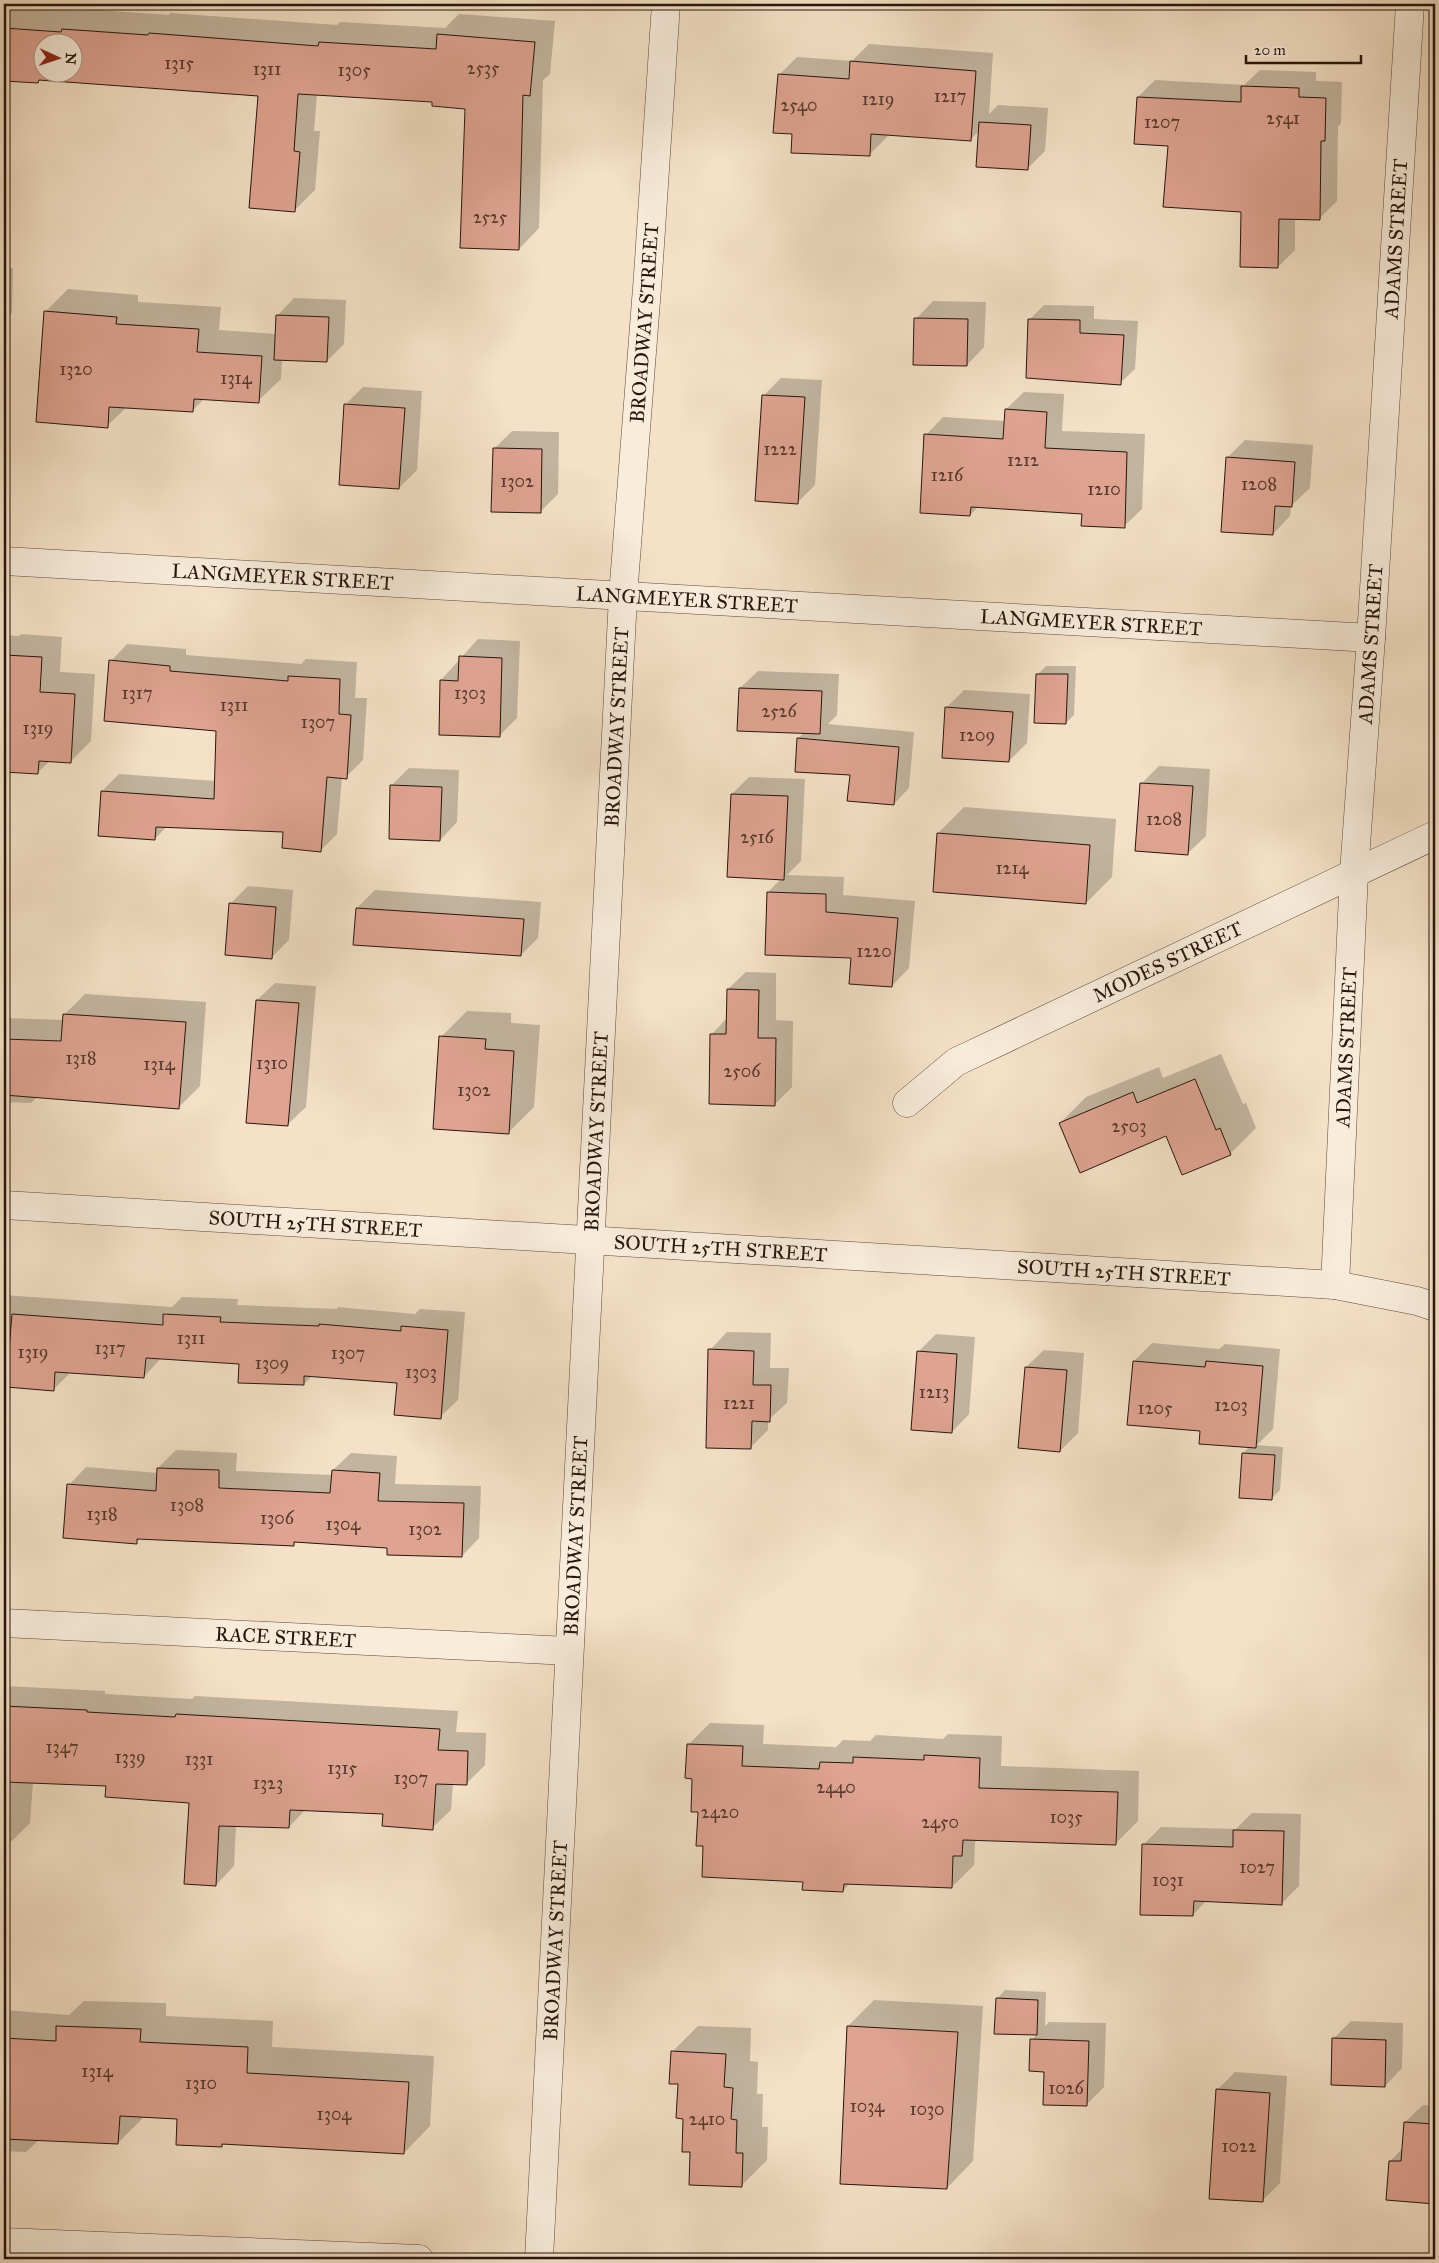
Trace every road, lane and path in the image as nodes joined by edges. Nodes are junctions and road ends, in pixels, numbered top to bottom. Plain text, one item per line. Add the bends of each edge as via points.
1 (666, 4) edge
2 (1410, 4) edge
3 (4, 561) edge
4 (623, 596) junction
5 (1371, 638) junction
6 (1435, 835) edge
7 (1354, 873) junction
8 (907, 1104) dead end
9 (4, 1205) edge
10 (591, 1239) junction
11 (1335, 1285) junction
12 (1435, 1307) edge
13 (4, 1622) edge
14 (569, 1651) junction
15 (4, 2242) edge
16 (419, 2259) edge
17 (539, 2259) edge

1 - 4 street, BROADWAY STREET
2 - 5 street, ADAMS STREET
3 - 4 street, LANGMEYER STREET
4 - 5 street, LANGMEYER STREET
4 - 10 street, BROADWAY STREET
5 - 7 street, ADAMS STREET
6 - 7 street, MODES STREET
7 - 8 street, MODES STREET via 956,1062
7 - 11 street, ADAMS STREET
9 - 10 street, SOUTH 25TH STREET
10 - 11 street, SOUTH 25TH STREET
10 - 14 street, BROADWAY STREET
11 - 12 street, SOUTH 25TH STREET
13 - 14 street, RACE STREET
14 - 17 street, BROADWAY STREET
15 - 16 street

